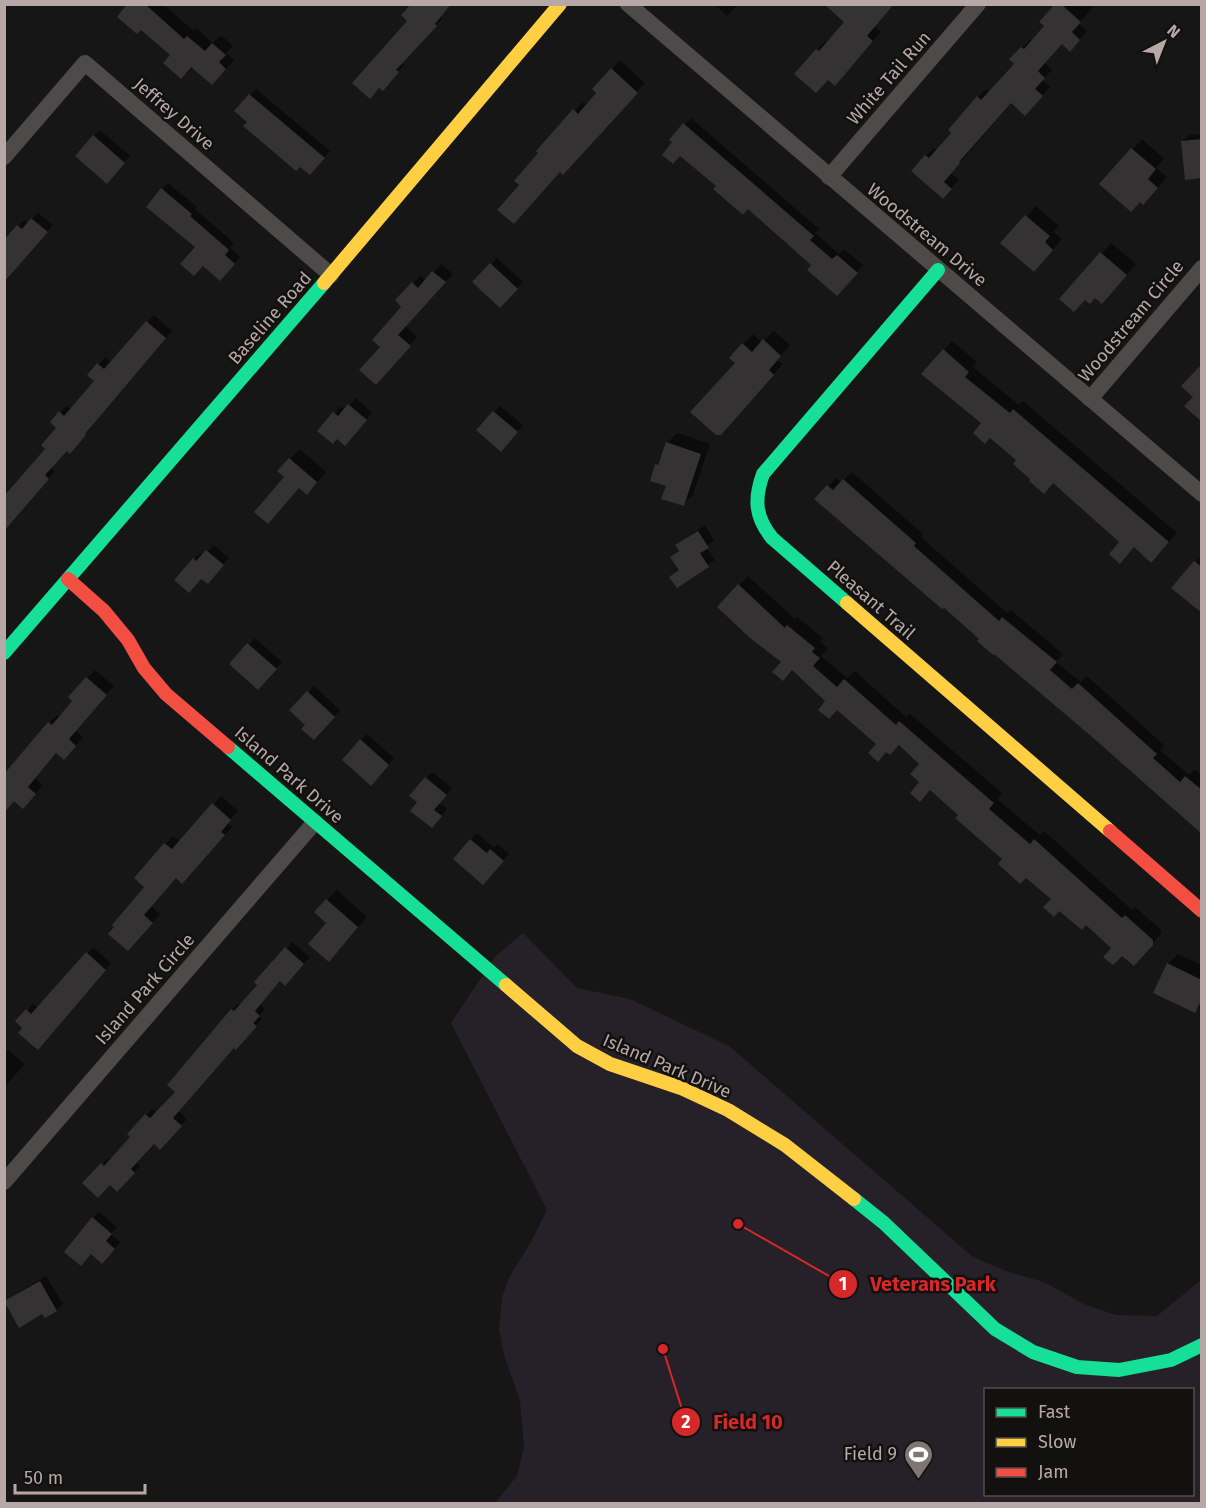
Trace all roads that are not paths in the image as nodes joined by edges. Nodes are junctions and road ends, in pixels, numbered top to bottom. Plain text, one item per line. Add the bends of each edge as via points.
1 (560, 4) edge
2 (628, 4) edge
3 (978, 4) edge
4 (4, 157) edge
5 (830, 177) junction
6 (1202, 268) edge
7 (938, 270) junction
8 (331, 275) junction
9 (1090, 399) junction
10 (1202, 494) edge
11 (68, 579) junction
12 (4, 653) edge
13 (315, 822) junction
14 (1202, 911) edge
15 (4, 1182) edge
16 (1202, 1345) edge

1 - 8 street, Baseline Road
2 - 5 street, Woodstream Drive
3 - 5 street, White Tail Run
4 - 8 street, Jeffrey Drive via 85,63
5 - 7 street, Woodstream Drive
6 - 9 street, Woodstream Circle
7 - 9 street, Woodstream Drive
7 - 14 street, Pleasant Trail via 763,474 755,502 758,517 772,538
8 - 11 street, Baseline Road
9 - 10 street, Woodstream Drive
11 - 12 street, Baseline Road
11 - 13 street, Island Park Drive via 104,610 166,694
13 - 15 street, Island Park Circle
13 - 16 street, Island Park Drive via 577,1046 610,1064 681,1088 728,1110 785,1145 884,1223 995,1329 1033,1352 1077,1367 1119,1370 1171,1360

